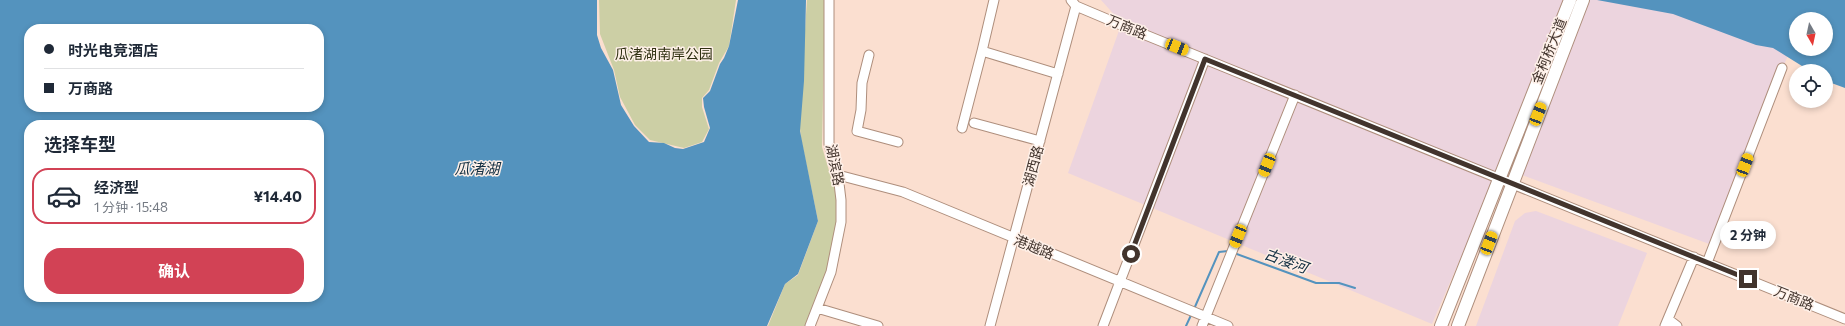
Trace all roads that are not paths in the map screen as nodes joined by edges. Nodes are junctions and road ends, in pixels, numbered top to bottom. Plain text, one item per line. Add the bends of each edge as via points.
1 (829, 0) edge
2 (994, 0) edge
3 (1570, 0) edge
4 (1583, 0) edge
5 (1074, 3) edge
6 (982, 51) junction
7 (869, 55) dead end
8 (1205, 59) junction
9 (1782, 68) dead end
10 (1058, 74) junction
11 (1296, 95) junction
12 (974, 123) dead end
13 (962, 128) dead end
14 (1040, 141) junction
15 (898, 142) dead end
16 (838, 175) junction
17 (1499, 178) junction
18 (1512, 183) junction
19 (1014, 239) junction
20 (1694, 257) junction
21 (1707, 263) junction
22 (1120, 282) junction
23 (817, 308) junction
24 (1206, 317) junction
25 (1842, 321) edge
26 (1666, 323) edge
27 (810, 326) edge
28 (878, 326) edge
29 (990, 326) edge
30 (1103, 326) edge
31 (1202, 326) edge
32 (1228, 326) edge
33 (1441, 326) edge
34 (1458, 326) edge
35 (1677, 326) edge

1 - 16 street, 湖滨路 via 829,144
2 - 6 street
3 - 17 main road, 金柯桥大道
4 - 18 main road, 金柯桥大道
5 - 8 street, 万商路
5 - 10 street, 湖西路
6 - 10 street
6 - 13 street
7 - 15 street via 862,83 857,131
8 - 11 street, 万商路
8 - 22 street
9 - 21 street
10 - 14 street, 湖西路
11 - 17 street, 万商路
11 - 24 street
12 - 14 street
14 - 19 street, 湖西路
16 - 19 street, 港越路 via 903,192
16 - 23 street, 湖滨路 via 841,222 831,272
17 - 18 street, 万商路
17 - 33 main road, 金柯桥大道
18 - 20 street, 万商路
18 - 34 main road, 金柯桥大道
19 - 22 street, 港越路
19 - 29 street, 湖西路
20 - 21 street, 万商路
20 - 26 street
21 - 25 street, 万商路
22 - 24 street, 港越路
22 - 30 street
23 - 27 street, 湖滨路
23 - 28 street
24 - 31 street
24 - 32 street, 港越路
26 - 35 street

